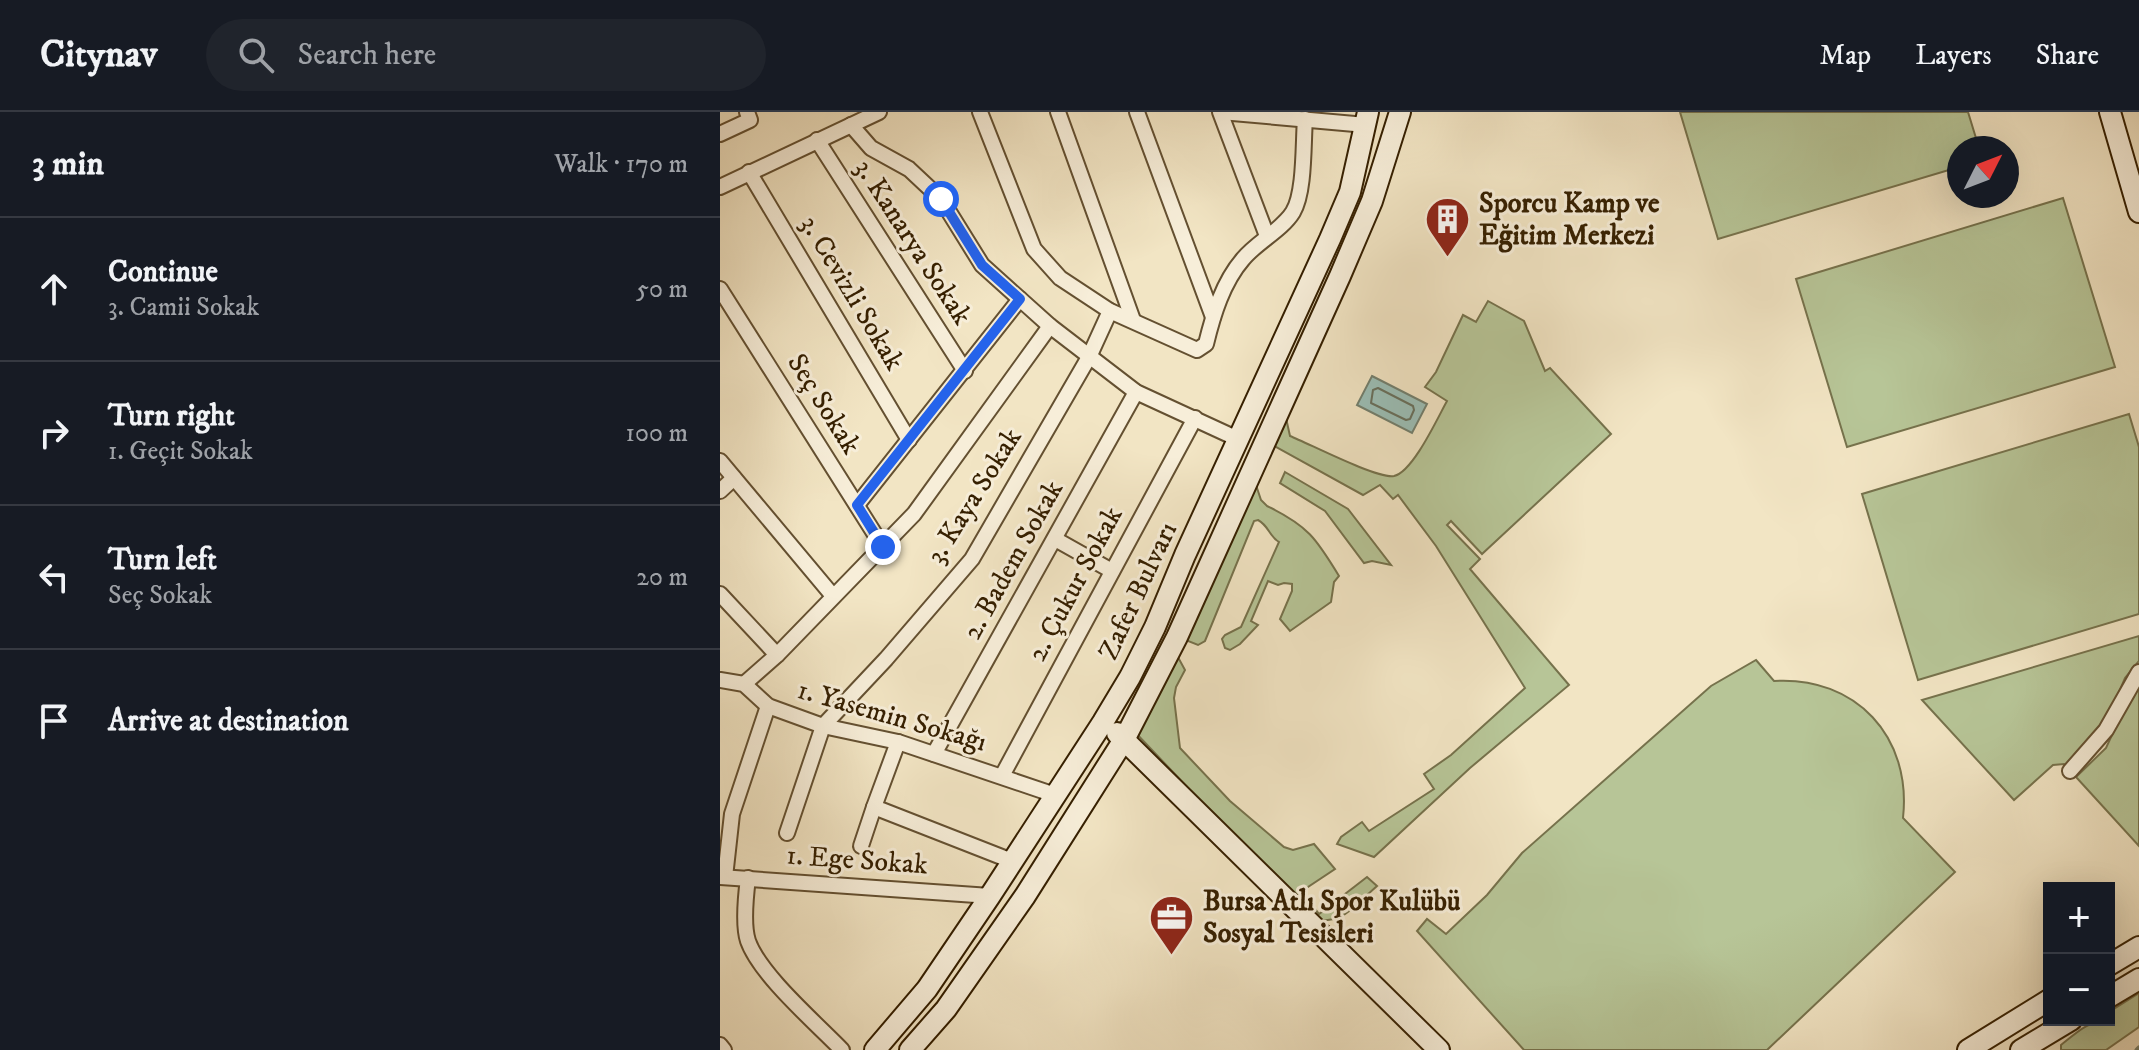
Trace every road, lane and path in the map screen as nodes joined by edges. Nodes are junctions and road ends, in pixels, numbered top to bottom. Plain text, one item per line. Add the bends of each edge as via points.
1 (747, 112) edge
2 (879, 112) edge
3 (980, 112) edge
4 (1058, 112) edge
5 (1137, 112) edge
6 (1220, 112) edge
7 (1400, 112) edge
8 (2110, 112) edge
9 (1367, 118) edge
10 (858, 119) edge
11 (1305, 119) junction
12 (720, 134) edge
13 (817, 140) junction
14 (749, 172) junction
15 (720, 187) edge
16 (2139, 212) edge
17 (1267, 236) junction
18 (720, 289) edge
19 (1020, 299) junction
20 (1110, 311) junction
21 (1213, 317) junction
22 (1133, 320) junction
23 (1050, 326) junction
24 (1089, 357) junction
25 (965, 371) junction
26 (1136, 392) junction
27 (1195, 418) junction
28 (1238, 439) junction
29 (909, 440) junction
30 (720, 461) edge
31 (734, 478) junction
32 (720, 491) edge
33 (857, 505) junction
34 (1055, 539) junction
35 (883, 547) junction
36 (1112, 571) junction
37 (720, 596) edge
38 (833, 596) junction
39 (777, 655) junction
40 (2139, 672) edge
41 (720, 680) edge
42 (744, 684) junction
43 (768, 706) junction
44 (1103, 722) junction
45 (823, 726) junction
46 (1125, 738) junction
47 (898, 742) junction
48 (934, 754) junction
49 (2070, 771) dead end
50 (1002, 776) junction
51 (1055, 795) junction
52 (874, 807) junction
53 (787, 833) dead end
54 (861, 846) dead end
55 (1012, 861) junction
56 (722, 877) edge
57 (748, 878) junction
58 (990, 896) junction
59 (2139, 947) edge
60 (2115, 961) edge
61 (2139, 979) edge
62 (2115, 993) edge
63 (2043, 1003) edge
64 (2011, 1022) junction
65 (2062, 1026) edge
66 (720, 1045) edge
67 (2026, 1049) edge
68 (724, 1050) edge
69 (842, 1050) edge
70 (875, 1050) edge
71 (910, 1050) edge
72 (1439, 1050) edge
73 (1968, 1050) edge

1 - 12 street via 750,120
2 - 10 street
3 - 20 street via 1034,249 1060,278
4 - 22 street
5 - 21 street
6 - 11 street
6 - 17 street
7 - 46 main road, Zafer Bulvarı via 1372,201 1333,290 1177,637
8 - 16 main road
9 - 11 street
9 - 28 main road, Zafer Bulvarı via 1350,192
10 - 13 street
10 - 19 street via 871,148 909,169 941,199 982,265
11 - 17 street via 1298,201 1291,215
13 - 14 street
13 - 25 street, 3. Kanarya Sokak
14 - 15 street
14 - 29 street, 3. Cevizli Sokak
17 - 21 street via 1230,277
18 - 33 street, Seç Sokak
19 - 23 street
19 - 25 street
20 - 22 street
20 - 24 street, 3. Kaya Sokak
21 - 22 street via 1206,344 1197,350
23 - 24 street
23 - 35 street via 914,514
24 - 26 street
24 - 45 street, 3. Kaya Sokak via 972,559
25 - 29 street
26 - 27 street
26 - 34 street, 2. Badem Sokak
27 - 28 street
27 - 36 street, 2. Çukur Sokak
28 - 44 main road, Zafer Bulvarı via 1155,627
29 - 33 street
30 - 31 street
31 - 32 street
31 - 38 street
33 - 35 street, Seç Sokak
34 - 36 street
34 - 48 street, 2. Badem Sokak
35 - 38 street
36 - 50 street, 2. Çukur Sokak
37 - 39 street
38 - 39 street
39 - 42 street
40 - 49 street via 2106,730
41 - 42 street
42 - 43 street, 1. Yasemin Sokağı
43 - 45 street, 1. Yasemin Sokağı
43 - 56 street via 732,814
44 - 46 main road
44 - 51 main road, Zafer Bulvarı
45 - 47 street, 1. Yasemin Sokağı
45 - 53 street
46 - 71 main road, Zafer Bulvarı via 995,940
46 - 72 main road
47 - 48 street, 1. Yasemin Sokağı
47 - 52 street
48 - 50 street, 1. Yasemin Sokağı
50 - 51 street, 1. Yasemin Sokağı
51 - 55 main road, Zafer Bulvarı
52 - 54 street
52 - 55 street
55 - 58 main road, Zafer Bulvarı
56 - 57 street, 1. Ege Sokak
57 - 58 street, 1. Ege Sokak
57 - 69 street via 748,940 769,974
58 - 70 main road, Zafer Bulvarı via 927,989
59 - 60 main road
61 - 62 main road
63 - 64 main road
64 - 67 main road
64 - 73 main road
65 - 67 main road
66 - 68 street

